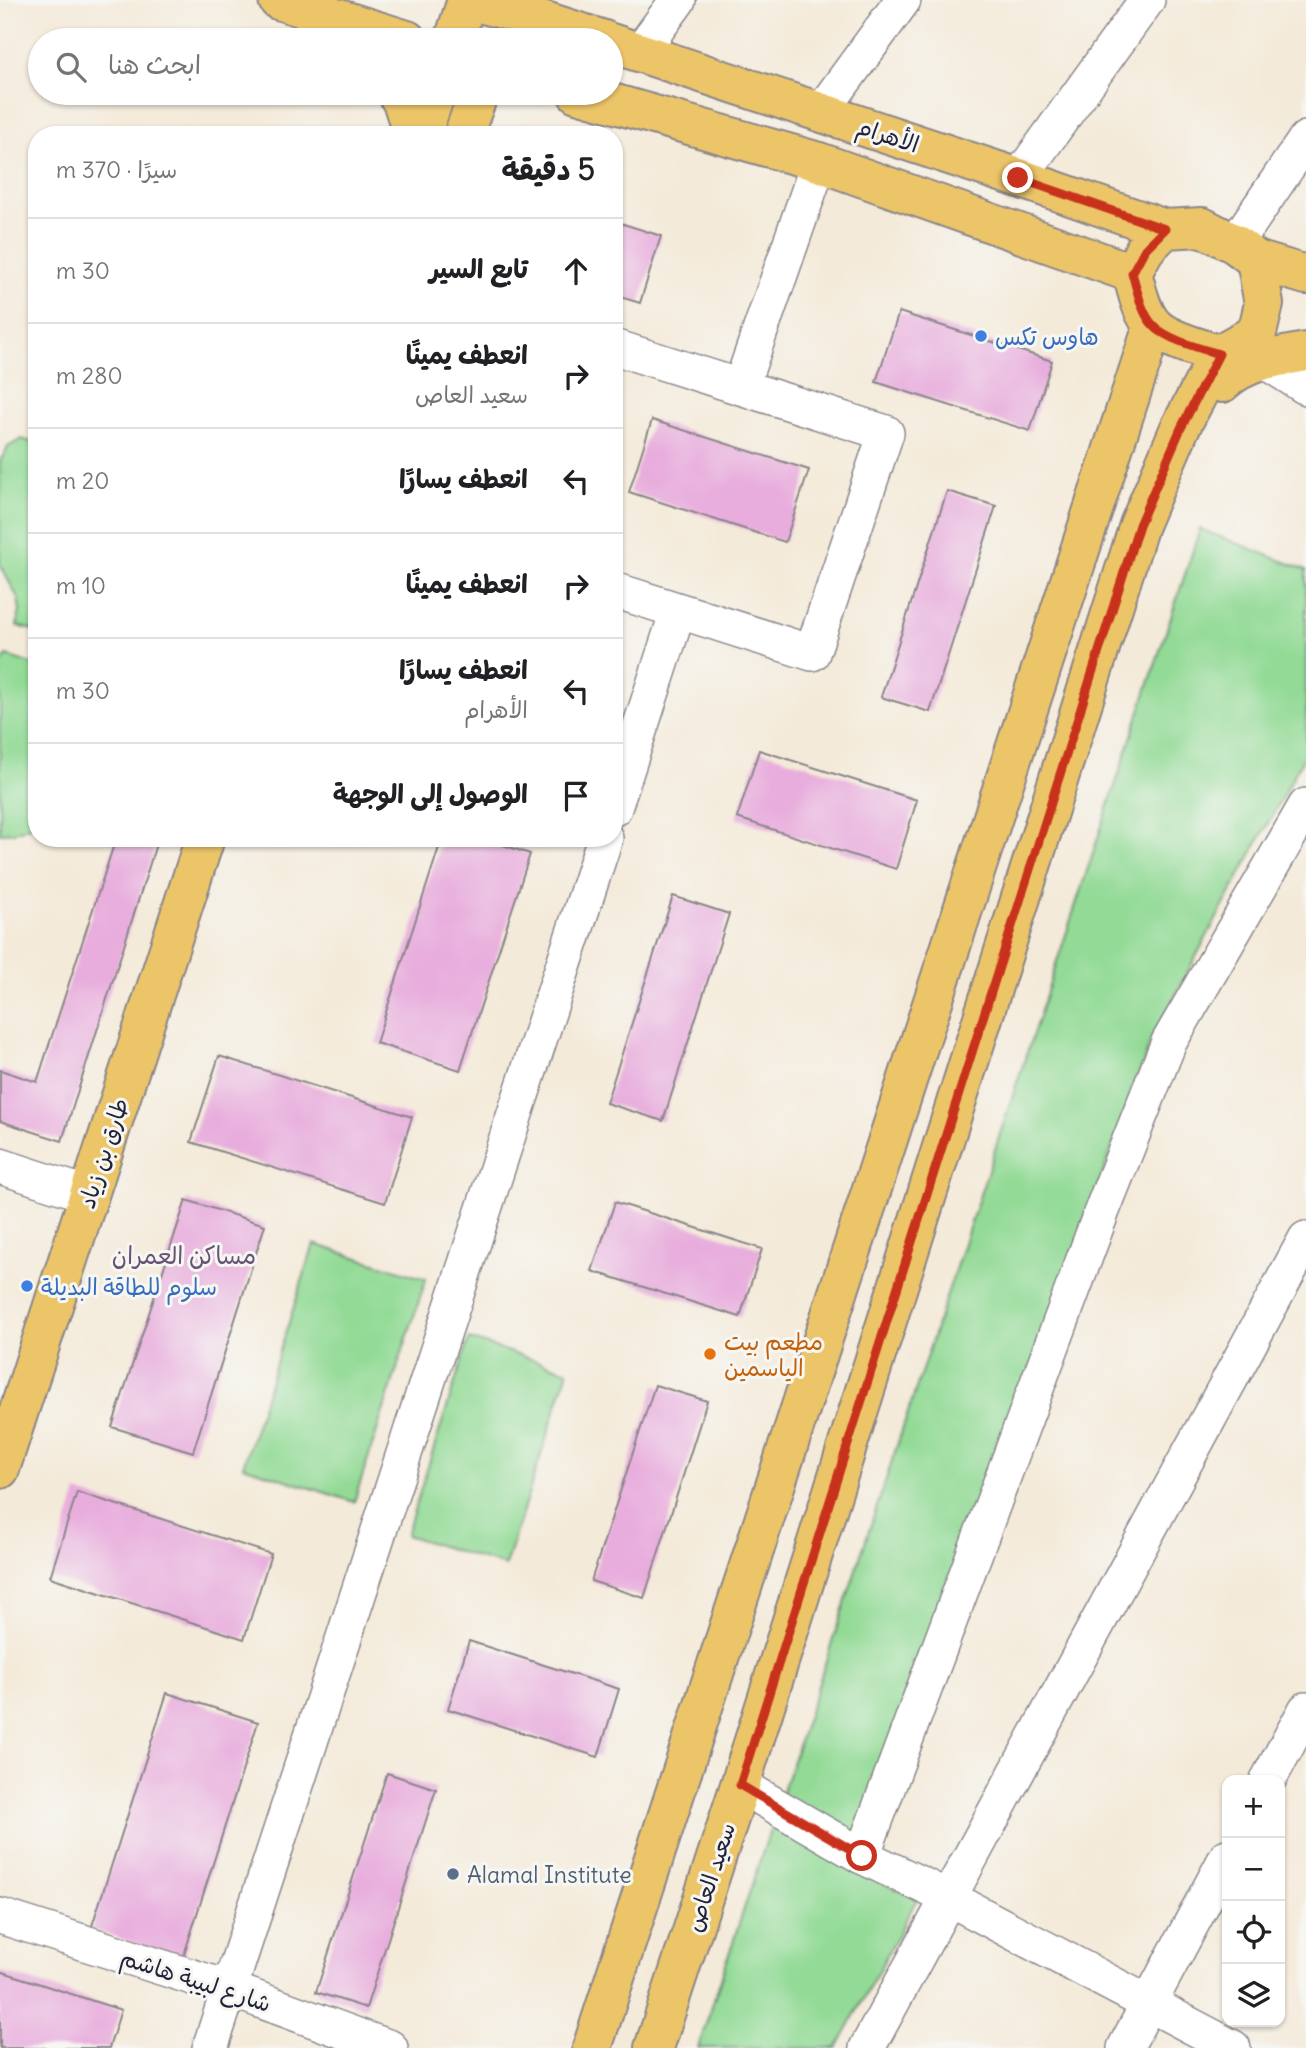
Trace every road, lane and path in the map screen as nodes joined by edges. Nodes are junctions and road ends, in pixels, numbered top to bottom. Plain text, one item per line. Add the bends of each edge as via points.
1 (278, 0) edge
2 (468, 0) edge
3 (678, 0) edge
4 (903, 0) edge
5 (1147, 0) edge
6 (321, 15) junction
7 (526, 15) edge
8 (336, 28) edge
9 (366, 28) edge
10 (458, 28) edge
11 (567, 28) edge
12 (626, 47) edge
13 (403, 105) edge
14 (432, 105) edge
15 (474, 105) edge
16 (619, 105) edge
17 (821, 113) junction
18 (410, 126) edge
19 (424, 126) edge
20 (466, 126) edge
21 (1306, 139) edge
22 (819, 162) junction
23 (1018, 178) junction
24 (1165, 229) junction
25 (1246, 252) junction
26 (1132, 273) junction
27 (1306, 275) edge
28 (1153, 326) junction
29 (1260, 346) junction
30 (1306, 346) edge
31 (623, 349) edge
32 (1306, 352) edge
33 (1219, 354) junction
34 (741, 386) junction
35 (1306, 387) edge
36 (1181, 428) junction
37 (623, 593) edge
38 (678, 611) junction
39 (623, 780) edge
40 (1306, 806) edge
41 (202, 847) edge
42 (601, 847) edge
43 (0, 1166) edge
44 (89, 1195) junction
45 (1306, 1239) edge
46 (0, 1469) edge
47 (1306, 1710) edge
48 (1271, 1775) edge
49 (740, 1785) junction
50 (862, 1856) junction
51 (1222, 1866) edge
52 (949, 1898) junction
53 (0, 1916) edge
54 (230, 1989) junction
55 (1149, 2003) junction
56 (210, 2048) edge
57 (390, 2048) edge
58 (592, 2048) edge
59 (654, 2048) edge
60 (867, 2048) edge
61 (1125, 2048) edge
62 (1233, 2048) edge

1 - 6 main road
2 - 7 main road
2 - 10 main road
3 - 12 street
4 - 17 street
5 - 23 street
6 - 8 main road
6 - 9 main road
7 - 11 main road
12 - 17 main road, الأهرام
13 - 18 main road
14 - 19 main road
15 - 20 main road
16 - 22 main road, الأهرام
17 - 23 main road, الأهرام
21 - 25 street
22 - 26 main road, الأهرام
22 - 34 street
23 - 24 main road, الأهرام
24 - 25 main road via 1202,227
24 - 26 main road via 1145,249
25 - 27 main road
25 - 29 main road via 1264,304
26 - 28 main road
28 - 33 main road
28 - 58 main road
29 - 30 main road
29 - 32 main road
29 - 33 main road
29 - 35 street
29 - 36 main road
31 - 34 street
33 - 36 main road, سعيد العاص
34 - 38 street via 886,433 812,653
36 - 49 main road, سعيد العاص via 1139,525
37 - 38 street
38 - 39 street
40 - 50 street via 1169,1042
41 - 44 main road, طارق بن زياد
42 - 54 street
43 - 44 street
44 - 46 main road, طارق بن زياد
45 - 52 street
47 - 48 street
49 - 50 street
49 - 59 main road, سعيد العاص
50 - 52 street
51 - 55 street
52 - 55 street
52 - 60 street
53 - 54 street, شارع لبيبة هاشم
54 - 56 street
54 - 57 street, شارع لبيبة هاشم
55 - 61 street
55 - 62 street

